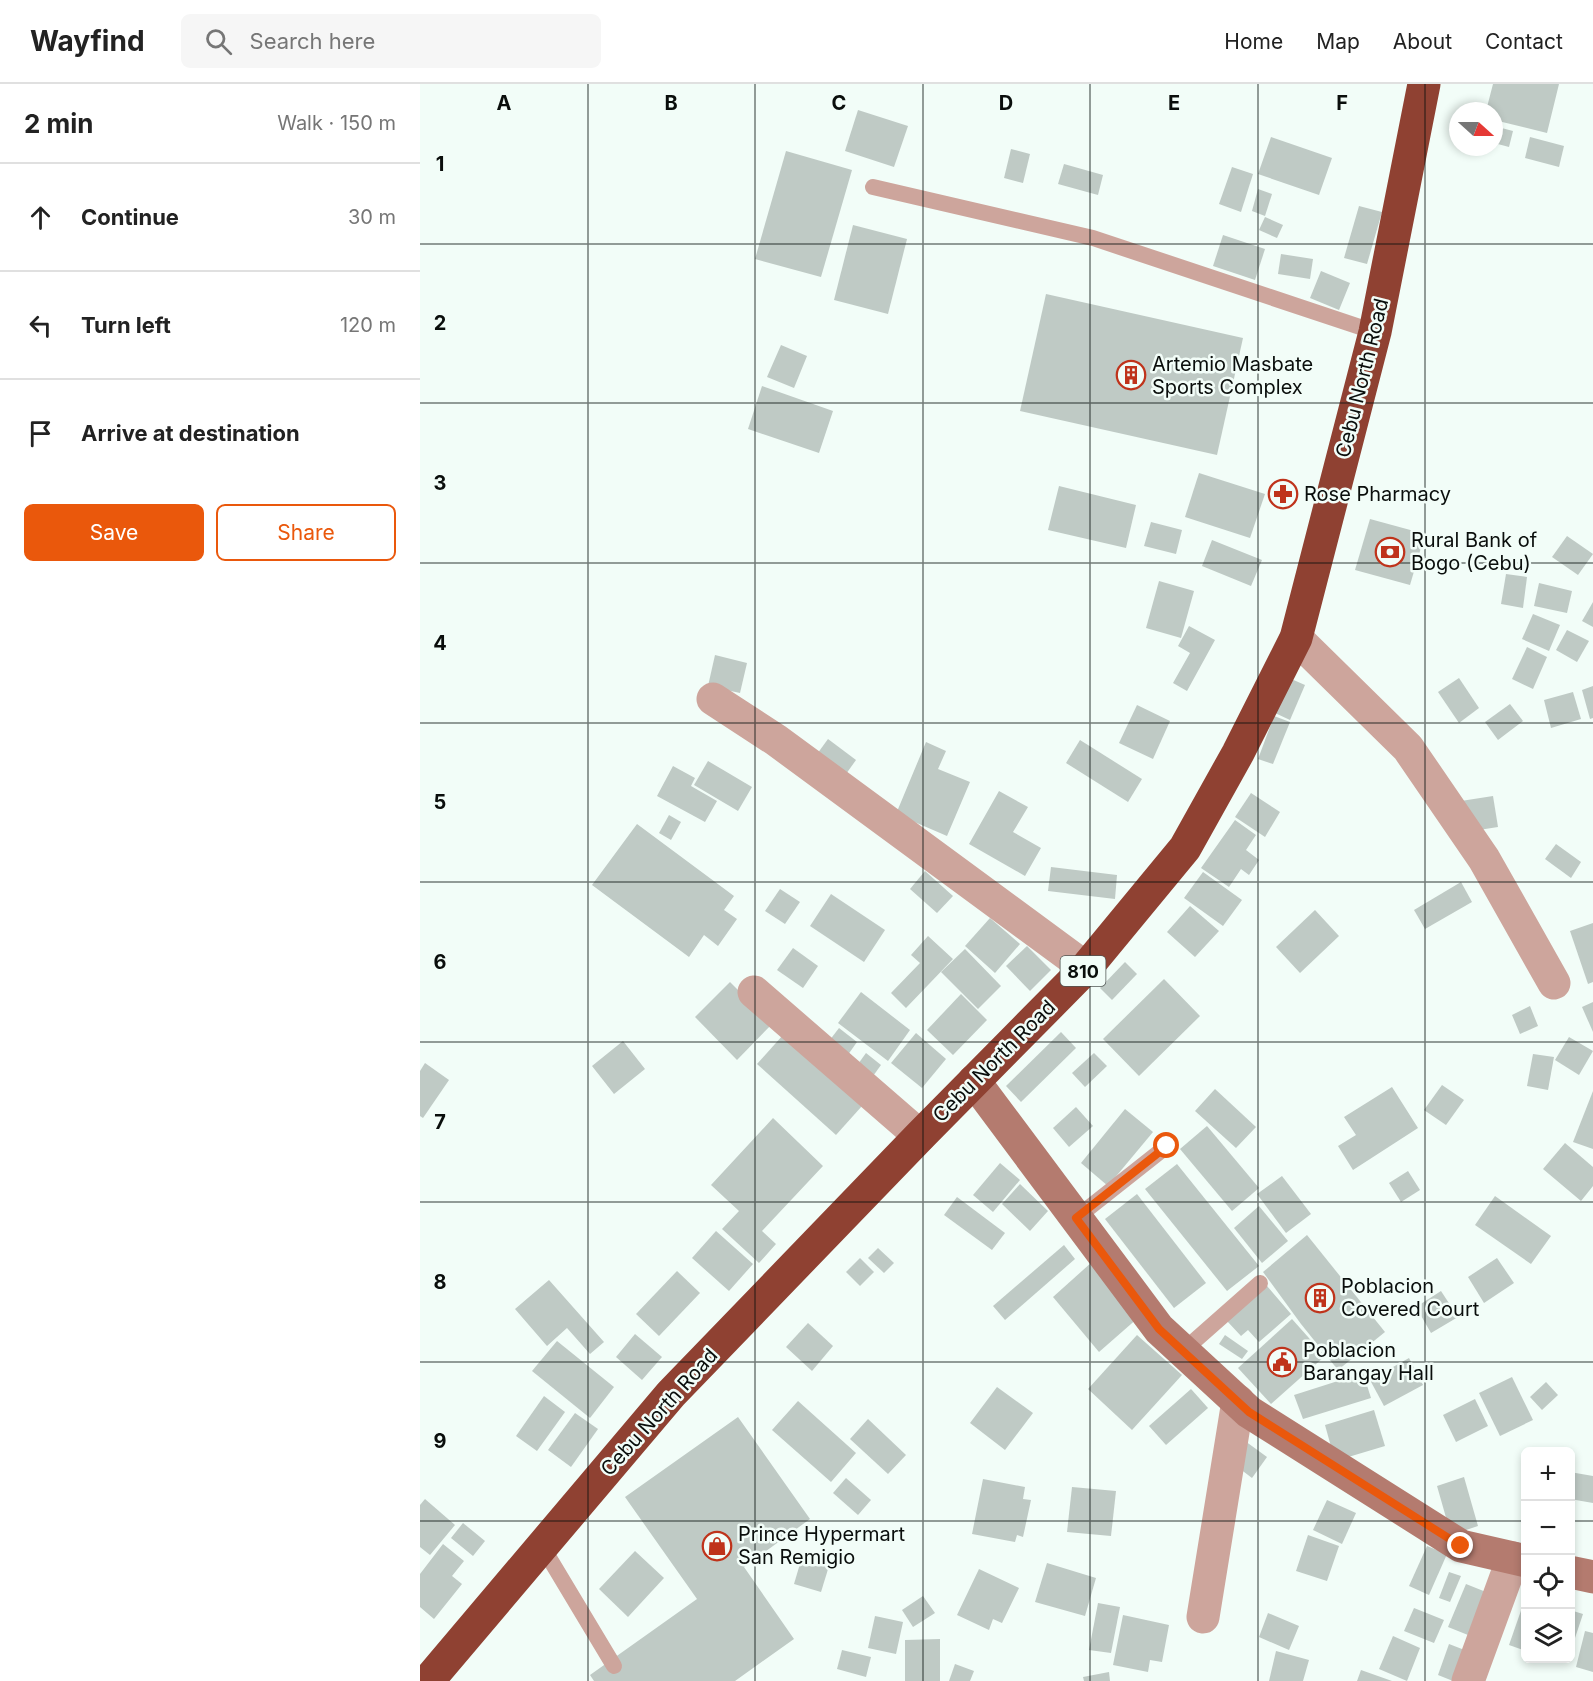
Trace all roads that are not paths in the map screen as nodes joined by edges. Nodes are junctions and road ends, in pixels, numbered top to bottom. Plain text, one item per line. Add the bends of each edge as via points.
1 (1425, 84) edge
2 (873, 187) dead end
3 (1375, 332) junction
4 (1296, 638) junction
5 (713, 699) dead end
6 (1086, 968) junction
7 (1554, 983) dead end
8 (754, 992) dead end
9 (974, 1081) junction
10 (920, 1136) junction
11 (1167, 1146) dead end
12 (1076, 1218) junction
13 (1260, 1282) dead end
14 (1183, 1351) junction
15 (1238, 1401) junction
16 (542, 1546) junction
17 (1519, 1560) edge
18 (1575, 1573) edge
19 (1593, 1577) edge
20 (1203, 1617) dead end
21 (614, 1666) dead end
22 (428, 1681) edge
23 (1468, 1681) edge

1 - 3 highway, Cebu North Road / 810
2 - 3 lane via 1092,238
3 - 4 highway, Cebu North Road / 810
4 - 6 highway, Cebu North Road / 810 via 1185,848
4 - 7 street via 1408,748 1484,860
5 - 6 street via 776,740
6 - 9 highway, Cebu North Road / 810
8 - 10 street
9 - 10 highway, Cebu North Road / 810
9 - 12 street
10 - 16 highway, Cebu North Road / 810 via 672,1394
11 - 12 lane
12 - 14 street via 1159,1329
13 - 14 lane
14 - 15 street
15 - 17 street via 1249,1412 1461,1546
15 - 20 street
16 - 21 lane
16 - 22 highway, Cebu North Road / 810
17 - 23 street
18 - 19 street

